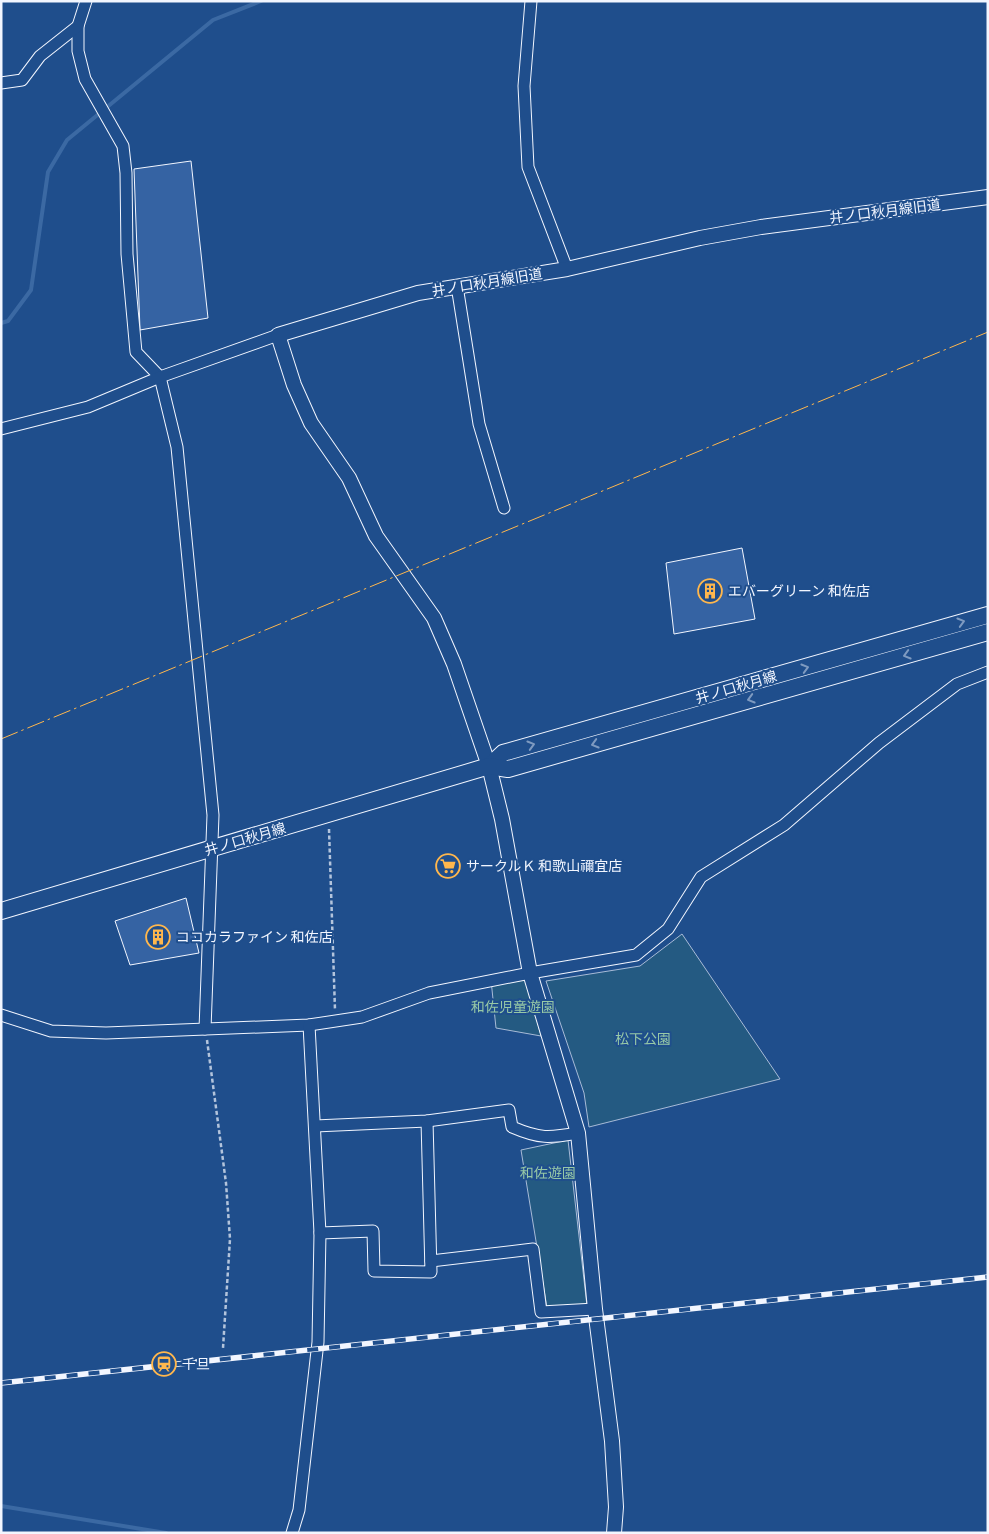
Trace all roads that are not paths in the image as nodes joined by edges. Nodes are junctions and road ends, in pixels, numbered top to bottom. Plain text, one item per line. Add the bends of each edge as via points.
1 (86, 1) edge
2 (531, 1) edge
3 (78, 26) junction
4 (1, 83) edge
5 (988, 197) edge
6 (567, 269) junction
7 (457, 286) junction
8 (278, 336) junction
9 (160, 377) junction
10 (1, 429) edge
11 (504, 508) dead end
12 (988, 615) edge
13 (988, 632) edge
14 (988, 672) edge
15 (489, 766) junction
16 (212, 849) junction
17 (1, 911) edge
18 (530, 972) junction
19 (1, 1015) edge
20 (309, 1026) junction
21 (205, 1029) junction
22 (427, 1121) junction
23 (316, 1126) junction
24 (578, 1133) junction
25 (320, 1233) junction
26 (432, 1261) junction
27 (595, 1309) junction
28 (292, 1533) edge
29 (614, 1533) edge

1 - 3 street
2 - 6 street via 524,86 528,167
3 - 4 street via 40,56 22,80
3 - 9 street via 78,51 85,79 123,146 127,254 136,352
5 - 6 street, 井ノ口秋月線旧道 via 760,227
6 - 7 street, 井ノ口秋月線旧道
7 - 8 street, 井ノ口秋月線旧道 via 418,293
7 - 11 street via 478,424
8 - 9 street, 井ノ口秋月線旧道
8 - 15 street via 294,385 312,423 349,478 376,536 434,618 454,664
9 - 10 street, 井ノ口秋月線旧道 via 88,407
9 - 16 street via 177,447 213,815
15 -> 12 main road, 井ノ口秋月線 via 504,753
13 -> 15 main road, 井ノ口秋月線 via 508,769
14 - 18 street via 956,684 879,743 784,825 701,878 668,928 636,955
15 - 16 main road, 井ノ口秋月線
15 - 18 street
16 - 17 main road, 井ノ口秋月線
16 - 21 street
18 - 20 street via 429,993 362,1017
18 - 24 street
19 - 21 street via 51,1031 106,1033
20 - 21 street
20 - 23 street
22 - 23 street
22 - 24 street via 509,1110 512,1127 528,1134 547,1138
22 - 26 street
23 - 25 street
24 - 27 street
25 - 26 street via 373,1231 374,1271 431,1272
25 - 28 street via 318,1342 299,1510
26 - 27 street via 533,1249 541,1312
27 - 29 street via 612,1441 616,1507

